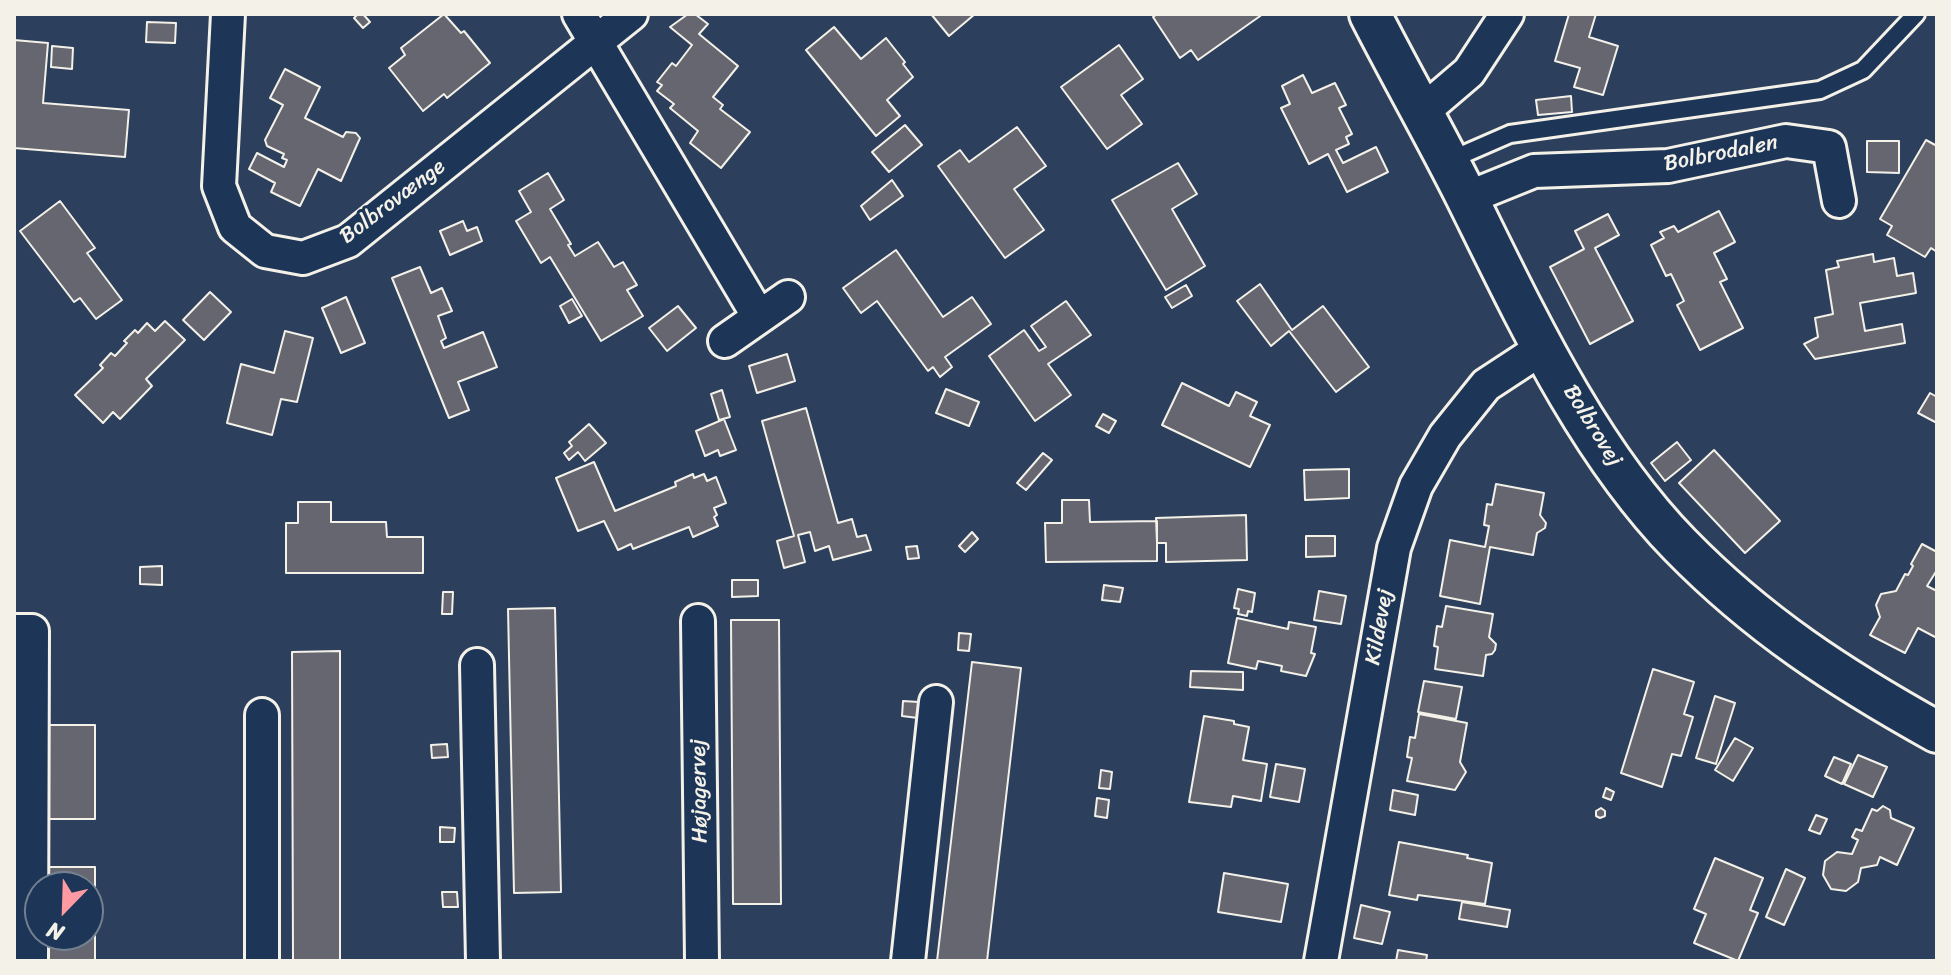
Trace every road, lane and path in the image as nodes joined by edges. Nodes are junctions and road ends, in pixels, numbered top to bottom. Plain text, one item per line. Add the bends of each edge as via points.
1 (228, 14) edge
2 (579, 14) edge
3 (631, 14) edge
4 (1370, 14) edge
5 (1507, 14) edge
6 (1916, 14) edge
7 (594, 44) junction
8 (1421, 113) junction
9 (1448, 161) junction
10 (1467, 198) junction
11 (1839, 201) dead end
12 (788, 297) dead end
13 (759, 317) junction
14 (725, 341) dead end
15 (1544, 347) junction
16 (698, 621) dead end
17 (14, 631) edge
18 (477, 665) dead end
19 (936, 702) dead end
20 (262, 715) dead end
21 (1937, 732) edge
22 (31, 961) edge
23 (262, 961) edge
24 (483, 961) edge
25 (702, 961) edge
26 (908, 961) edge
27 (1321, 961) edge

1 - 7 street, Bolbrovænge via 219,186 235,227 265,251 303,258 348,241
2 - 7 street
3 - 7 street, Bolbrovænge
4 - 8 street, Bolbrovej
5 - 8 street via 1469,72
6 - 9 lane via 1863,70 1820,90 1510,134
7 - 13 street
8 - 9 street, Bolbrovej
9 - 10 street, Bolbrovej
10 - 11 street, Bolbrodalen via 1534,171 1668,166 1786,141 1829,147
10 - 15 street, Bolbrovej
12 - 13 street
13 - 14 street
15 - 21 street, Bolbrovej via 1606,455 1678,543 1763,622 1856,687
15 - 27 street, Kildevej via 1486,385 1445,436 1416,486 1394,548
16 - 25 street, Højagervej
17 - 22 street via 32,631
18 - 24 street
19 - 26 street
20 - 23 street

